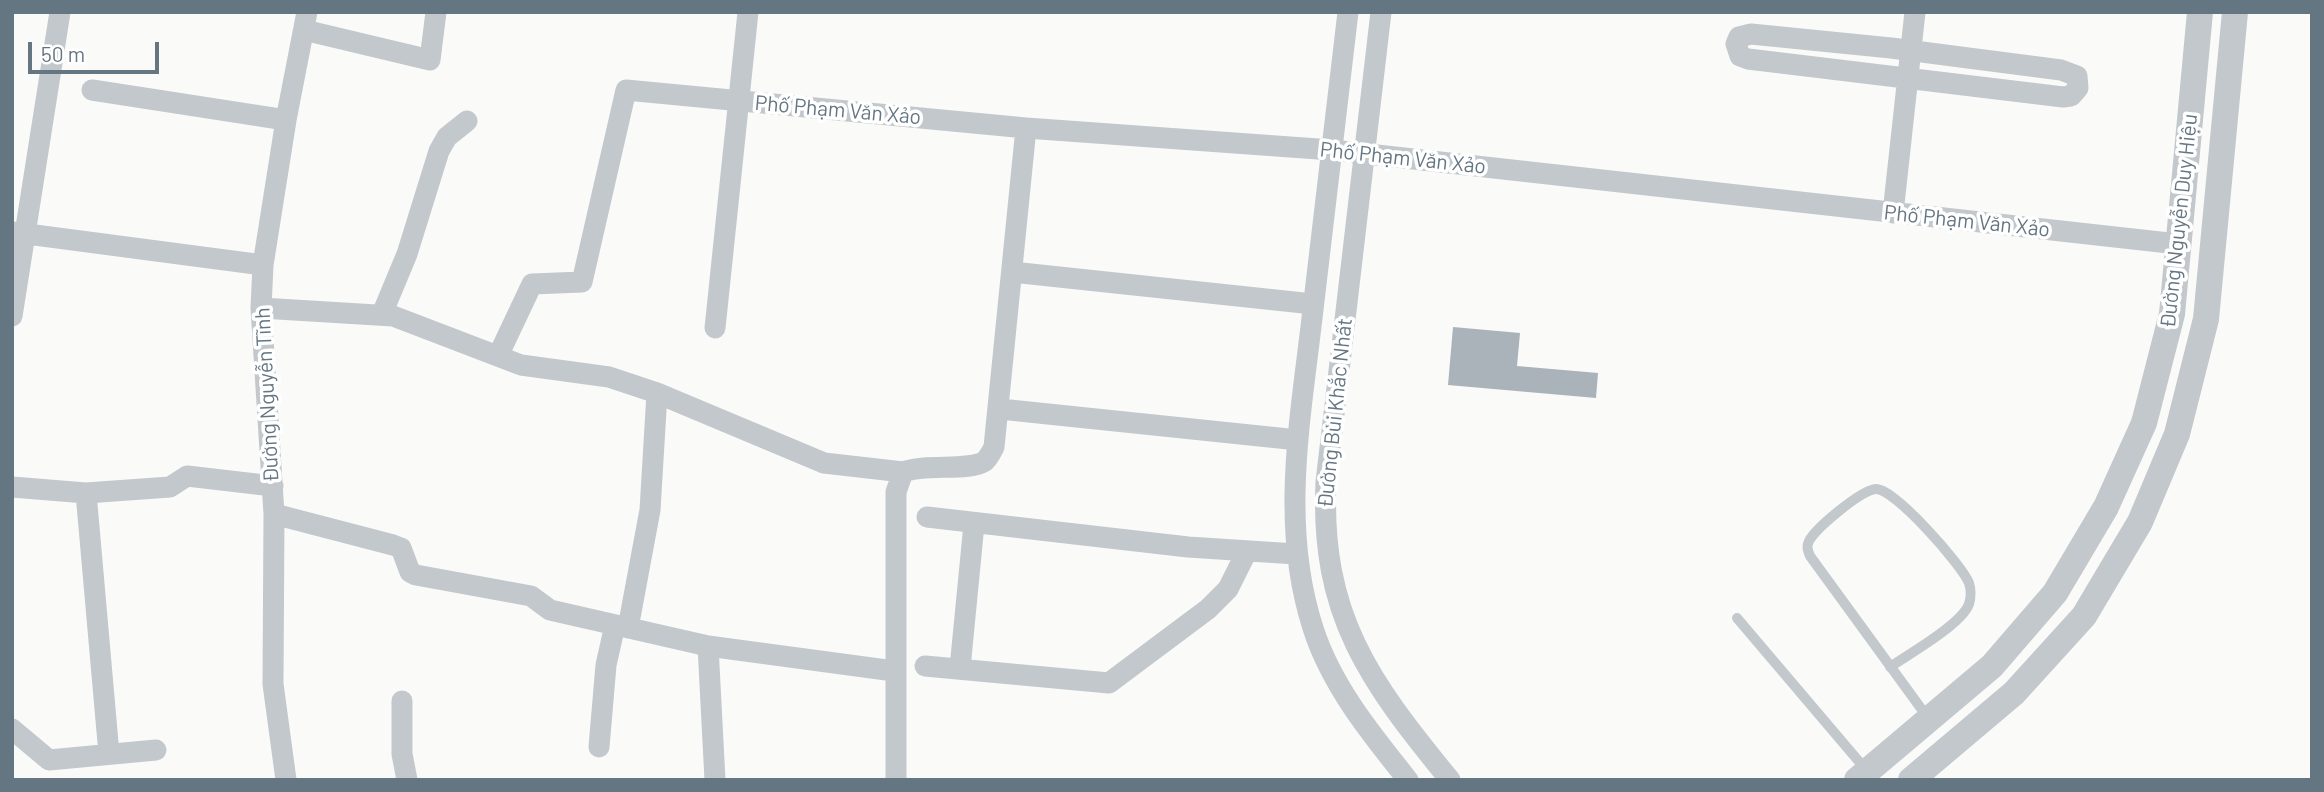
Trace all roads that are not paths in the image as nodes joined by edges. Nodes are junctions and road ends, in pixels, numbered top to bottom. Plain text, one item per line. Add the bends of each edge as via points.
1 (60, 12) edge
2 (436, 12) edge
3 (748, 12) edge
4 (1348, 12) edge
5 (1381, 12) edge
6 (1914, 12) edge
7 (2200, 12) edge
8 (2235, 12) edge
9 (306, 21) edge
10 (1910, 50) junction
11 (1907, 78) junction
12 (92, 90) dead end
13 (738, 101) junction
14 (286, 120) junction
15 (467, 121) dead end
16 (1026, 128) junction
17 (1332, 150) junction
18 (1364, 153) junction
19 (1893, 213) junction
20 (18, 233) edge
21 (2178, 244) junction
22 (2213, 247) junction
23 (263, 265) junction
24 (1012, 272) junction
25 (1313, 304) junction
26 (261, 308) junction
27 (382, 314) junction
28 (12, 316) edge
29 (715, 328) dead end
30 (498, 356) junction
31 (657, 393) junction
32 (1000, 409) junction
33 (1298, 440) junction
34 (903, 472) junction
35 (273, 486) junction
36 (12, 487) edge
37 (86, 493) junction
38 (274, 514) junction
39 (927, 517) dead end
40 (974, 524) junction
41 (1247, 551) junction
42 (1296, 554) junction
43 (1737, 618) dead end
44 (622, 626) junction
45 (708, 646) junction
46 (925, 666) dead end
47 (1890, 667) junction
48 (960, 668) junction
49 (894, 671) junction
50 (402, 701) dead end
51 (1929, 719) junction
52 (12, 729) edge
53 (599, 747) dead end
54 (156, 750) dead end
55 (109, 754) junction
56 (48, 770) edge
57 (1862, 775) edge
58 (286, 780) edge
59 (407, 780) edge
60 (715, 780) edge
61 (896, 780) edge
62 (1408, 780) edge
63 (1450, 780) edge
64 (1911, 780) edge

1 - 20 street
2 - 9 street via 430,60
3 - 13 street
4 - 17 street, Đường Bùi Khắc Nhất
5 - 18 street, Đường Bùi Khắc Nhất
6 - 10 street
7 - 21 street, Đường Nguyễn Duy Hiệu
8 - 22 street, Đường Nguyễn Duy Hiệu
9 - 14 street, Đường Nguyễn Tĩnh
10 - 11 street
10 - 11 street via 2071,72 2077,76 2078,88 2063,97
10 - 11 street via 1751,34 1739,37 1736,44 1740,56 1748,59
11 - 19 street
12 - 14 street
13 - 16 street, Phố Phạm Văn Xảo
13 - 29 street
13 - 30 street, Phố Phạm Văn Xảo via 626,90 582,282 532,284
14 - 23 street, Đường Nguyễn Tĩnh
15 - 27 street via 439,150 407,254
16 - 17 street, Phố Phạm Văn Xảo
16 - 24 street
17 - 18 street, Phố Phạm Văn Xảo
17 - 25 street, Đường Bùi Khắc Nhất
18 - 19 street, Phố Phạm Văn Xảo
18 - 63 street, Đường Bùi Khắc Nhất via 1326,482 1324,528 1330,572 1344,623 1370,674
19 - 21 street, Phố Phạm Văn Xảo
20 - 23 street
20 - 28 street
21 - 22 street
21 - 51 street, Đường Nguyễn Duy Hiệu via 2172,314 2144,423 2106,507 2055,593 1992,666
22 - 64 street, Đường Nguyễn Duy Hiệu via 2206,319 2177,434 2140,522 2084,616 2014,693
23 - 26 street, Đường Nguyễn Tĩnh
24 - 25 street
24 - 32 street
25 - 33 street, Đường Bùi Khắc Nhất
26 - 27 street
26 - 35 street, Đường Nguyễn Tĩnh
27 - 30 street
30 - 31 street via 536,368 609,377
31 - 34 street via 824,463
31 - 44 street via 650,510
32 - 33 street
32 - 34 street via 994,447 985,461 966,466 919,466
33 - 42 street, Đường Bùi Khắc Nhất
34 - 49 street via 896,492
35 - 37 street via 187,476 170,487
35 - 38 street, Đường Nguyễn Tĩnh
36 - 37 street
37 - 55 street
38 - 44 street via 401,548 410,572 416,575 531,596 550,610
38 - 58 street, Đường Nguyễn Tĩnh via 271,657
39 - 40 street
40 - 41 street
40 - 48 street
41 - 42 street
41 - 48 street via 1228,589 1208,609 1109,683
42 - 62 street, Đường Bùi Khắc Nhất via 1313,630 1344,694
43 - 57 lane
44 - 45 street
44 - 53 street via 606,665
45 - 49 street
45 - 60 street
46 - 48 street
47 - 47 lane via 1963,616 1970,596 1961,569 1893,495 1876,489 1864,492 1823,526 1807,548
47 - 51 lane
49 - 61 street
50 - 59 street
51 - 57 street, Đường Nguyễn Duy Hiệu
52 - 56 street
54 - 55 street
55 - 56 street

